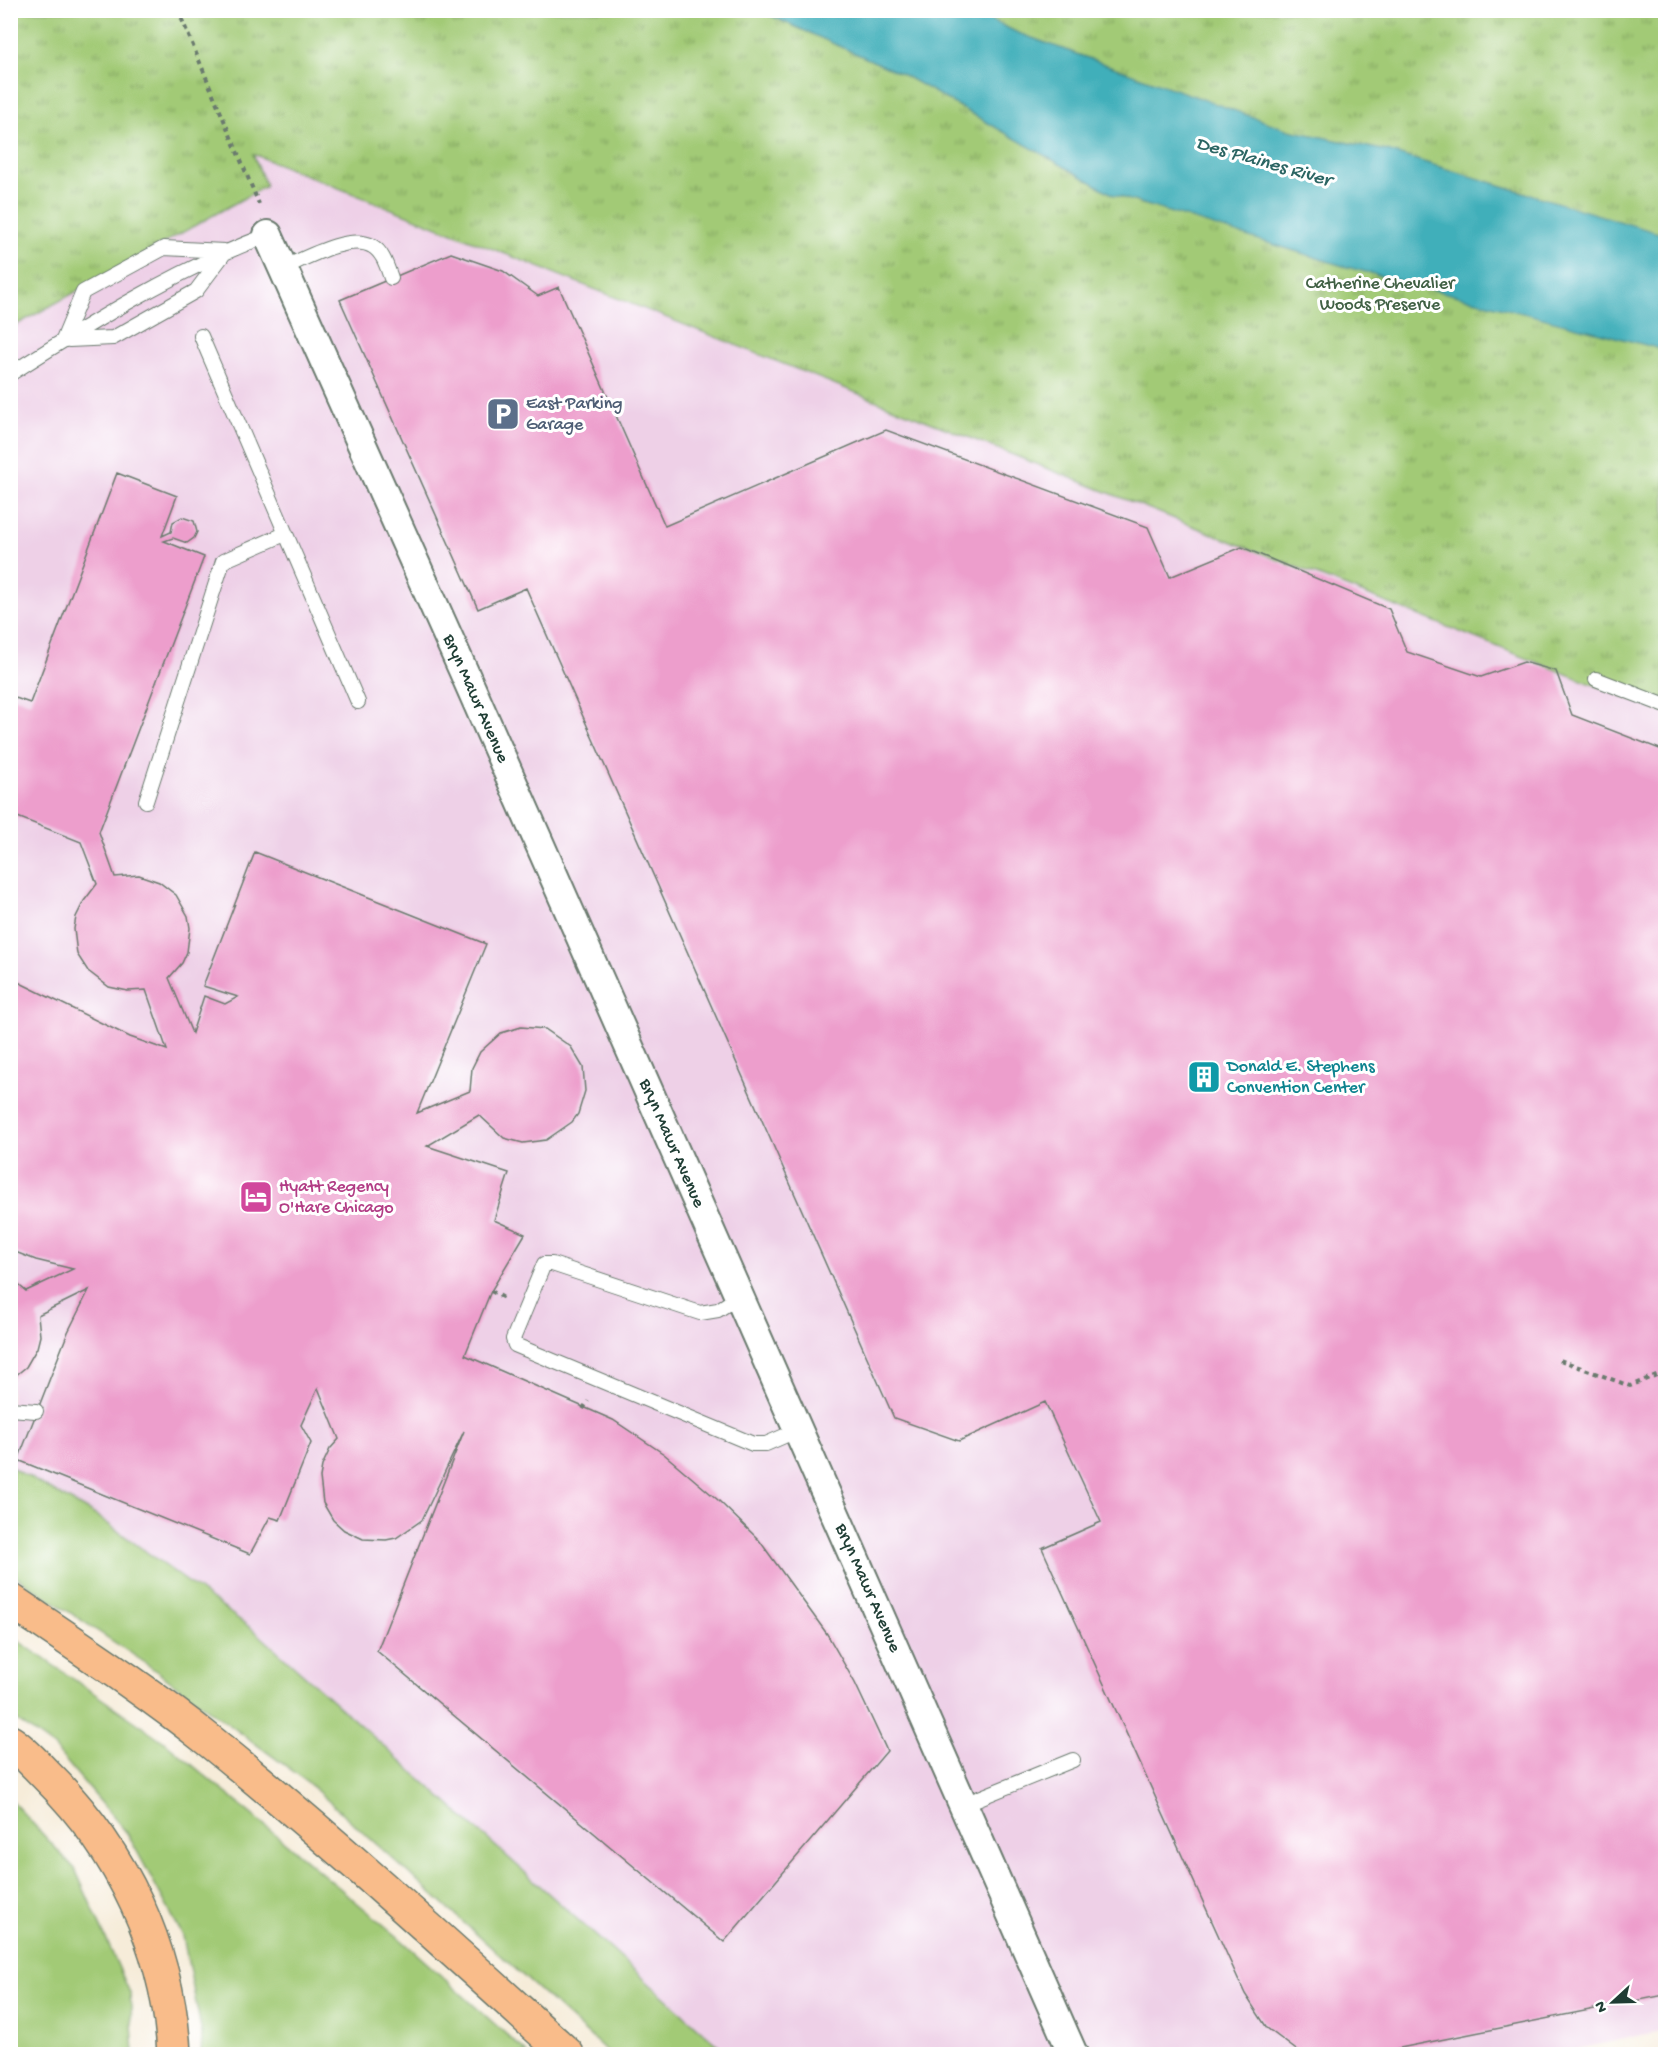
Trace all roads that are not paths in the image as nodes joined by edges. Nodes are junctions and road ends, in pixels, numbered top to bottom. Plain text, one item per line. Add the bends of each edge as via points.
1 (268, 235) joint
2 (226, 251) junction
3 (283, 268) junction
4 (391, 278) dead end
5 (201, 336) dead end
6 (63, 340) junction
7 (10, 374) edge
8 (285, 534) junction
9 (1596, 679) dead end
10 (358, 702) dead end
11 (1665, 706) edge
12 (146, 801) dead end
13 (738, 1297) junction
14 (10, 1408) edge
15 (36, 1411) dead end
16 (798, 1430) junction
17 (10, 1600) edge
18 (10, 1742) edge
19 (1073, 1760) dead end
20 (962, 1805) junction
21 (174, 2055) edge
22 (567, 2055) edge
23 (1073, 2055) edge

1 - 2 lane
1 - 3 street, Bryn Mawr Avenue
2 - 6 lane
2 - 6 lane via 196,291 113,338
2 - 6 lane via 164,248 91,287 83,292
3 - 4 lane via 356,242 373,246 384,258
3 - 13 street, Bryn Mawr Avenue
5 - 8 lane
6 - 7 lane
8 - 10 lane
8 - 12 lane via 223,561
9 - 11 lane
13 - 16 street, Bryn Mawr Avenue
13 - 16 lane via 718,1310 699,1312 544,1264 513,1339 515,1345 753,1444 766,1444
14 - 15 lane
16 - 20 street, Bryn Mawr Avenue
17 - 22 highway via 209,1741 314,1828
18 - 21 highway via 60,1789 103,1842 138,1905 163,1973
19 - 20 lane
20 - 23 street, Bryn Mawr Avenue

